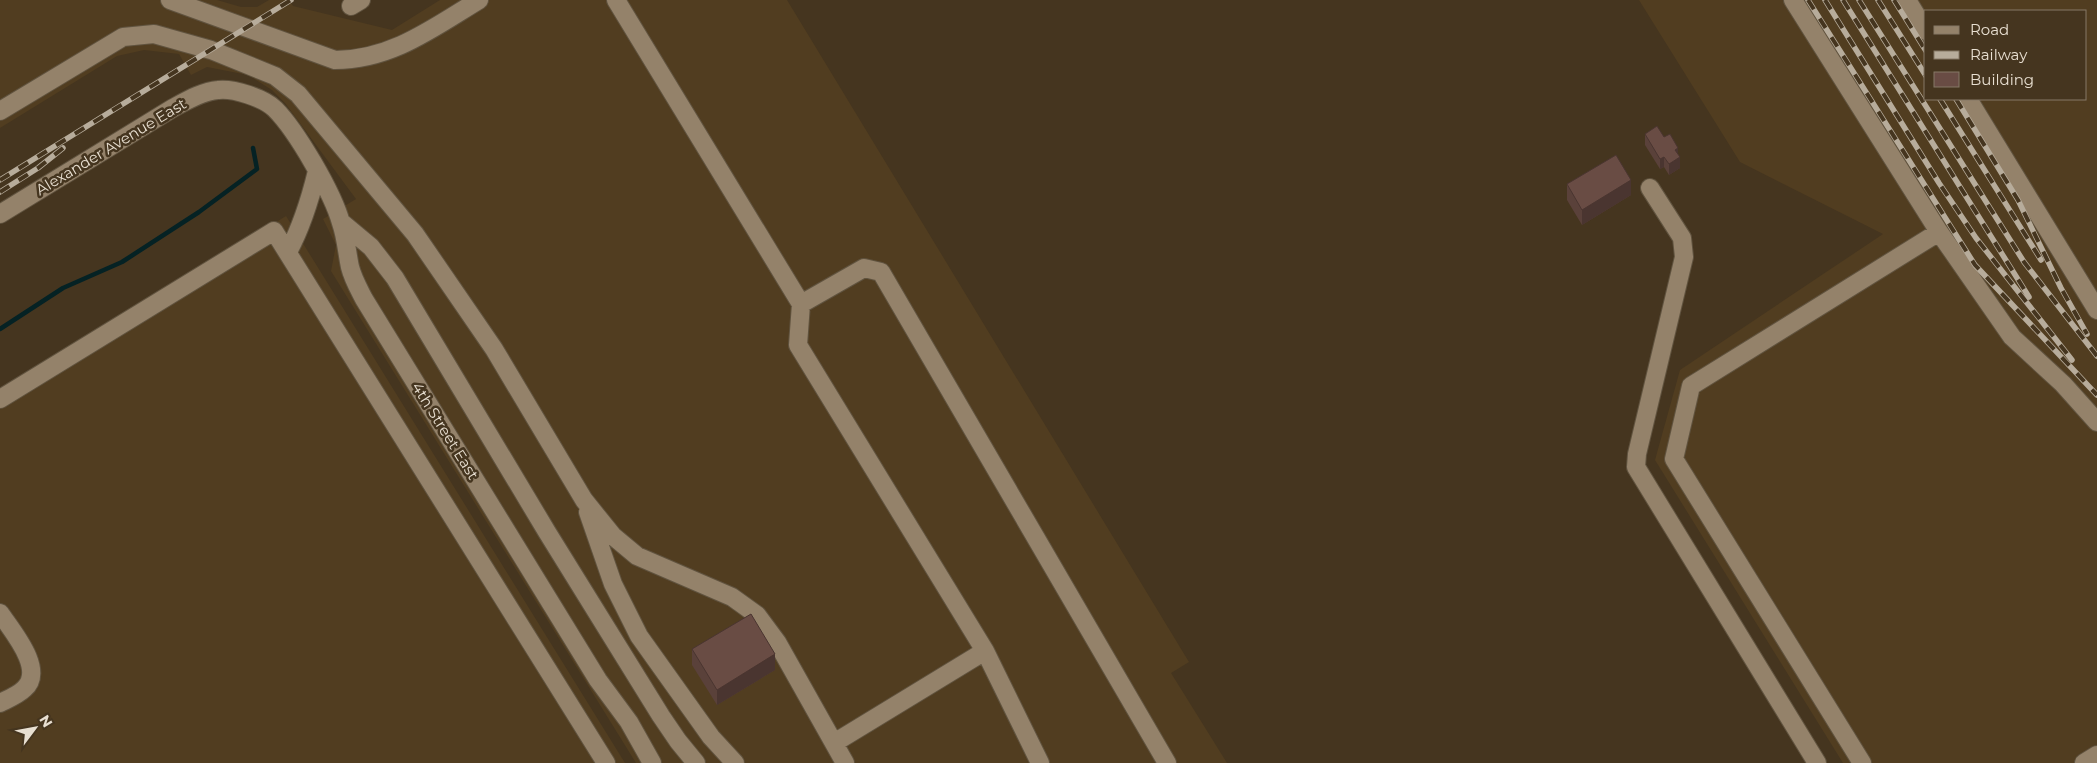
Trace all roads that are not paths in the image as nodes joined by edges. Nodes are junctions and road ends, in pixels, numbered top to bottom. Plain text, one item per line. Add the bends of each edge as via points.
1 (170, 0) edge
2 (478, 0) edge
3 (616, 0) edge
4 (1793, 0) edge
5 (1907, 0) edge
6 (1924, 28) edge
7 (255, 97) joint
8 (1969, 100) edge
9 (0, 111) edge
10 (317, 171) junction
11 (1650, 188) dead end
12 (0, 214) edge
13 (341, 222) junction
14 (1939, 232) junction
15 (288, 252) junction
16 (801, 304) junction
17 (2097, 310) edge
18 (0, 399) edge
19 (2097, 422) edge
20 (584, 500) junction
21 (0, 613) edge
22 (985, 651) junction
23 (0, 703) edge
24 (629, 722) junction
25 (834, 743) junction
26 (2097, 755) edge
27 (606, 763) edge
28 (652, 763) edge
29 (659, 763) edge
30 (696, 763) edge
31 (735, 763) edge
32 (844, 763) edge
33 (1040, 763) edge
34 (1167, 763) edge
35 (1817, 763) edge
36 (1862, 763) edge
37 (2084, 763) edge

1 - 2 street via 335,60 384,54
3 - 16 street
4 - 14 street
5 - 6 street
7 - 10 street, 4th Street East via 274,107
7 - 12 street, Alexander Avenue East via 219,89 192,98
8 - 17 street
9 - 20 street via 123,36 154,34 211,50 275,76 298,94 415,234 494,349
10 - 13 street, 4th Street East
10 - 15 street via 307,210
11 - 35 street via 1682,238 1684,257 1636,467
13 - 24 street, 4th Street East via 350,268 364,299 598,680
13 - 30 street via 371,247 396,278 547,532 661,716
14 - 19 street via 2012,337 2063,384
14 - 36 street via 1691,386 1674,459
15 - 18 street via 274,231
15 - 27 street
16 - 22 street via 798,345
16 - 34 street via 864,268 880,272
20 - 25 street via 614,536 637,556 732,597 757,615 777,642
20 - 31 street via 613,584 639,636 711,737
21 - 23 street via 26,653 32,678 25,689
22 - 25 street
22 - 33 street
24 - 28 street, 4th Street East
24 - 29 street
25 - 32 street
26 - 37 street

